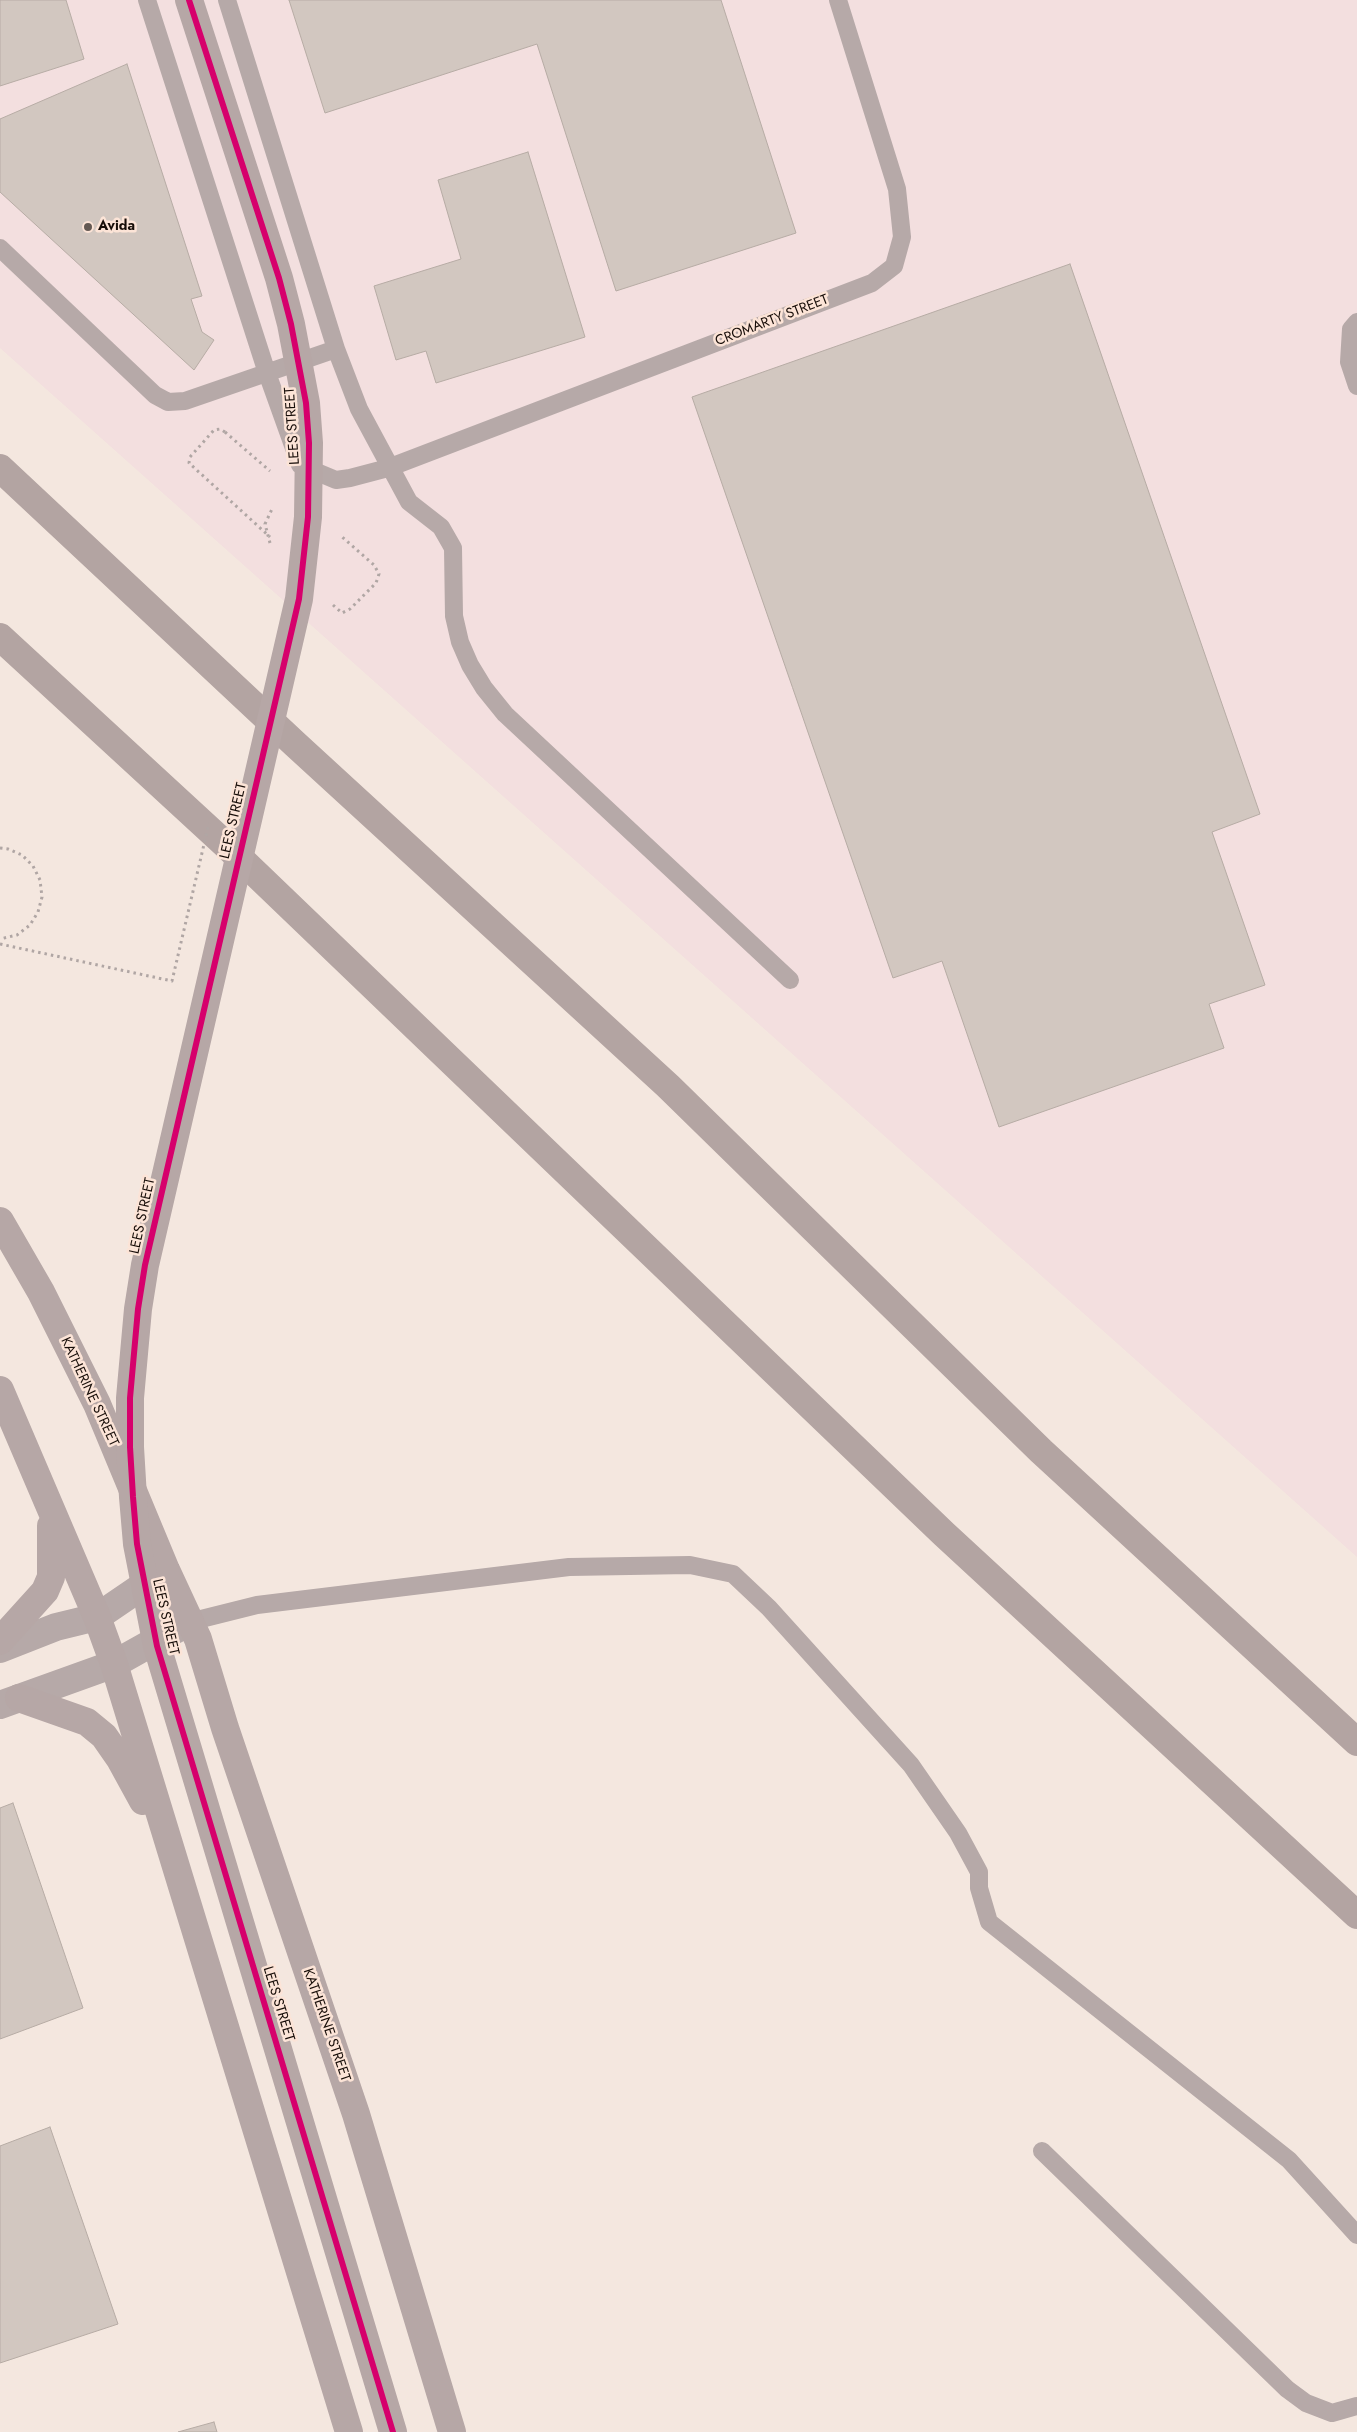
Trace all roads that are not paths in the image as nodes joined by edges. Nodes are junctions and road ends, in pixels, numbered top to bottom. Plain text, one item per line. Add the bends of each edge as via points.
1 (147, 0) edge
2 (189, 0) edge
3 (227, 0) edge
4 (838, 0) edge
5 (0, 248) edge
6 (1357, 322) edge
7 (336, 349) junction
8 (267, 373) junction
9 (1357, 386) edge
10 (0, 468) edge
11 (388, 468) junction
12 (0, 637) edge
13 (790, 980) dead end
14 (0, 1220) edge
15 (0, 1390) edge
16 (50, 1507) junction
17 (166, 1570) junction
18 (97, 1617) junction
19 (189, 1622) junction
20 (0, 1641) edge
21 (0, 1649) edge
22 (114, 1664) junction
23 (10, 1701) edge
24 (1357, 1742) edge
25 (172, 1853) junction
26 (1357, 1915) edge
27 (1042, 2151) dead end
28 (1357, 2235) edge
29 (1357, 2406) edge
30 (349, 2432) edge
31 (393, 2432) edge
32 (452, 2432) edge

1 - 8 lane, CROMARTY STREET
2 - 31 main road, LEES STREET, bridge via 291,324 306,403 308,517 299,599 145,1265 130,1398 133,1497 137,1544 157,1646
3 - 7 lane
4 - 11 lane, CROMARTY STREET via 897,189 902,237 894,266 872,283
5 - 8 lane via 155,395 168,402 185,401
6 - 9 lane via 1351,329 1349,362
7 - 8 lane
7 - 11 lane via 359,409
8 - 11 lane, CROMARTY STREET via 300,465 336,480
10 - 24 highway via 668,1086 1041,1451
11 - 13 lane via 409,502 441,527 453,548 454,616 460,642 484,688 505,714
12 - 26 highway via 234,852 944,1534
14 - 17 main road, KATHERINE STREET via 41,1292 97,1404
15 - 16 main road
16 - 18 main road
16 - 20 main road via 51,1577 45,1591
17 - 18 street
17 - 19 main road, KATHERINE STREET
18 - 21 street via 56,1627
18 - 22 main road
19 - 22 street
19 - 28 lane via 257,1605 569,1567 690,1565 733,1574 769,1608 911,1765 958,1833 979,1872 979,1888 989,1922 1289,2160
19 - 32 main road, KATHERINE STREET via 198,1639 356,2114
22 - 23 street
22 - 25 main road
23 - 25 main road via 87,1722 104,1736
25 - 30 main road
27 - 29 lane via 1287,2389 1306,2402 1332,2413

